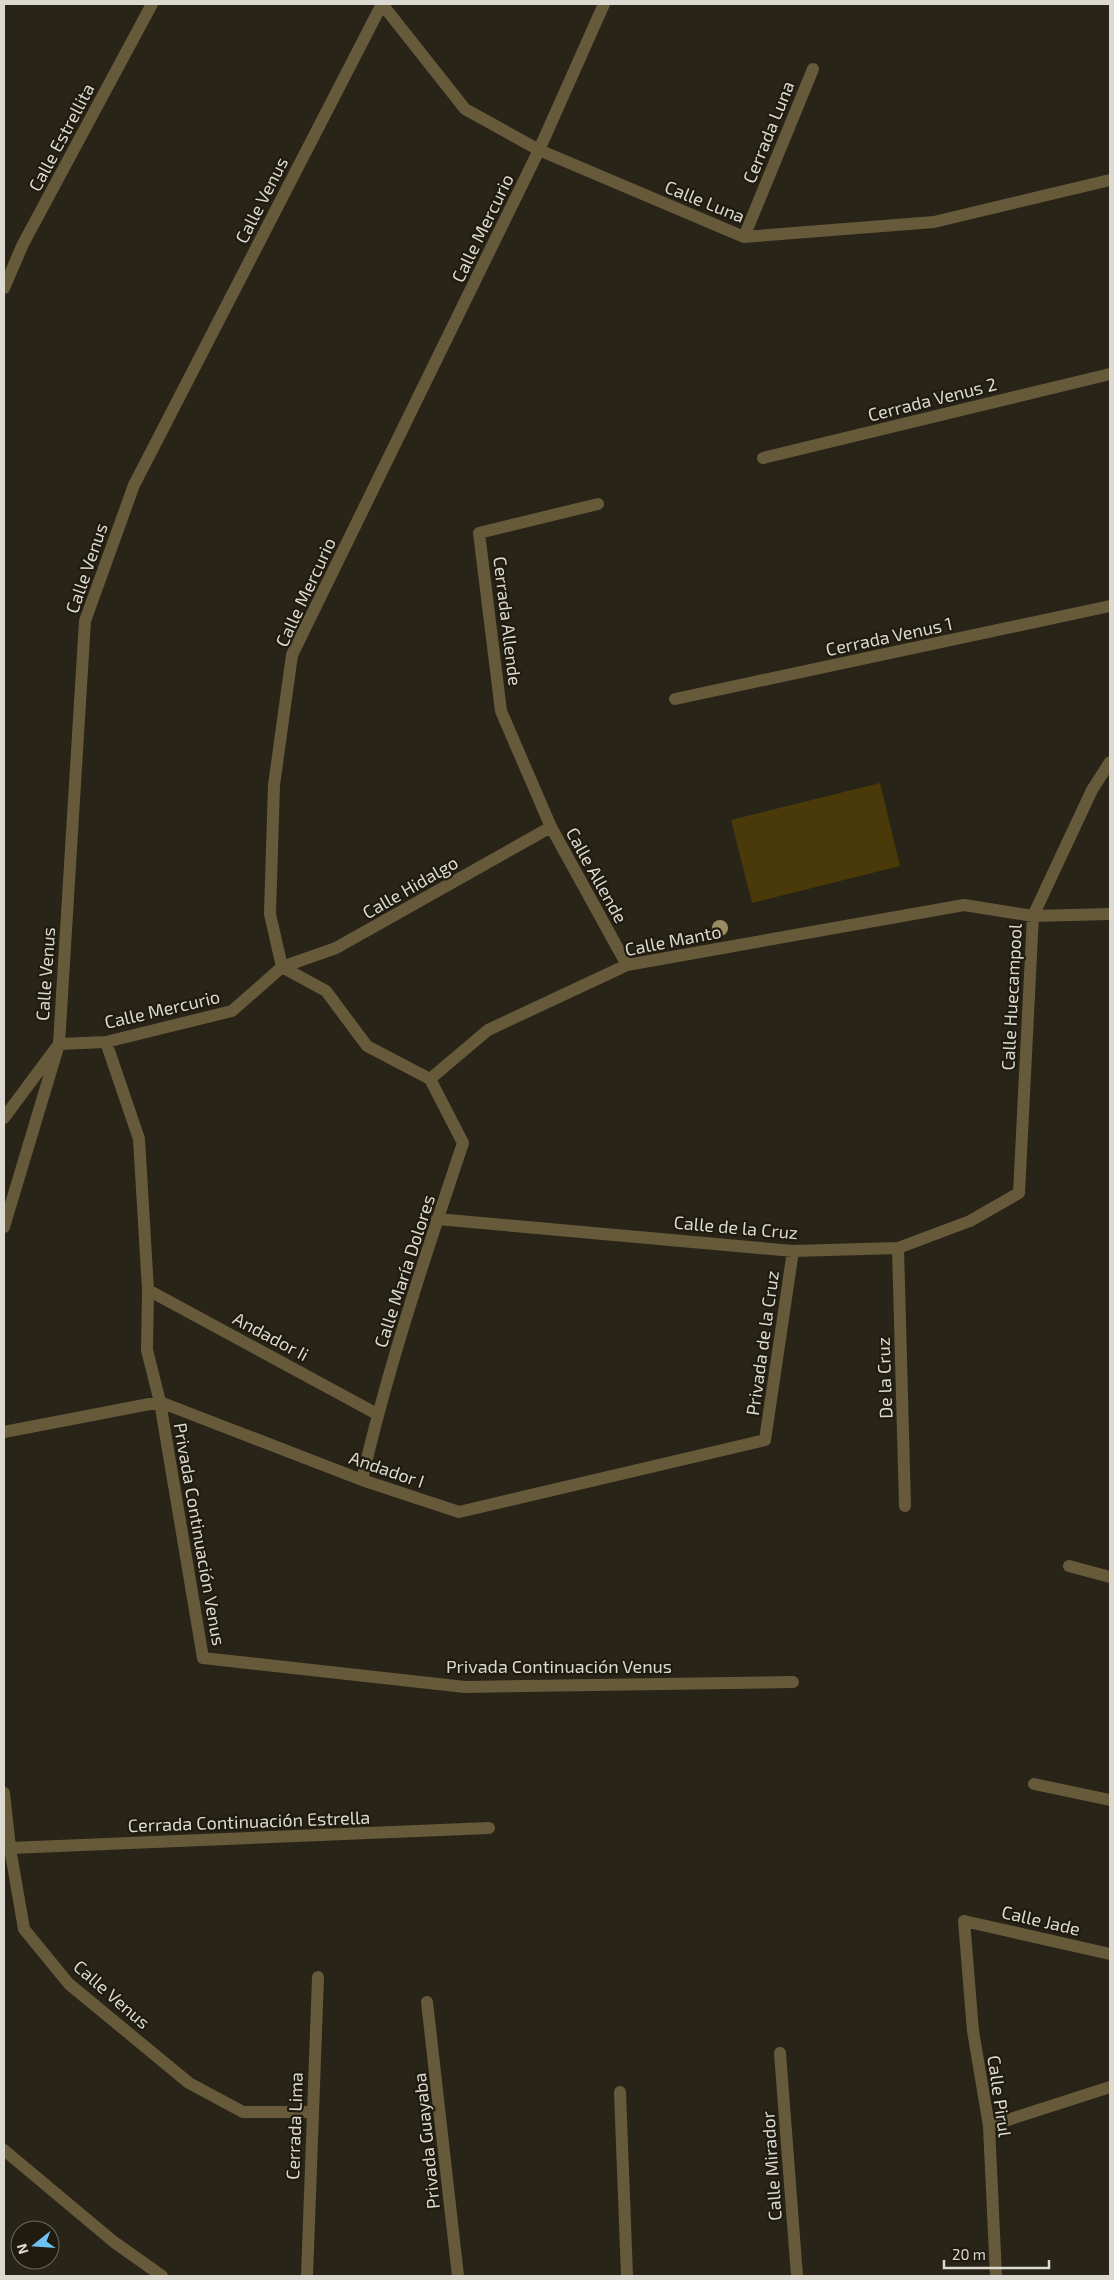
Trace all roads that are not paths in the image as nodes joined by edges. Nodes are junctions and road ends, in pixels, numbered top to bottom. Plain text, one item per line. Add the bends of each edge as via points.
1 (152, 4) edge
2 (382, 4) edge
3 (604, 4) edge
4 (813, 69) dead end
5 (539, 150) junction
6 (1110, 180) edge
7 (744, 237) junction
8 (4, 288) edge
9 (1110, 374) edge
10 (762, 458) dead end
11 (598, 504) dead end
12 (1110, 606) edge
13 (675, 699) dead end
14 (1110, 762) edge
15 (551, 827) junction
16 (1110, 914) edge
17 (1033, 916) junction
18 (627, 965) junction
19 (282, 967) junction
20 (106, 1042) junction
21 (58, 1044) junction
22 (430, 1079) junction
23 (4, 1118) edge
24 (1019, 1192) joint
25 (438, 1219) junction
26 (4, 1227) edge
27 (898, 1248) junction
28 (793, 1251) junction
29 (148, 1290) junction
30 (160, 1402) junction
31 (377, 1414) junction
32 (4, 1432) edge
33 (765, 1440) joint
34 (362, 1480) junction
35 (905, 1506) dead end
36 (1069, 1566) dead end
37 (1110, 1578) edge
38 (793, 1682) dead end
39 (1034, 1784) dead end
40 (4, 1793) edge
41 (1110, 1800) edge
42 (489, 1828) dead end
43 (10, 1848) junction
44 (964, 1920) joint
45 (1110, 1954) edge
46 (318, 1977) dead end
47 (427, 2002) dead end
48 (780, 2053) dead end
49 (1110, 2087) edge
50 (620, 2092) dead end
51 (312, 2112) junction
52 (989, 2126) junction
53 (4, 2150) edge
54 (162, 2276) edge
55 (307, 2276) edge
56 (458, 2276) edge
57 (627, 2276) edge
58 (797, 2276) edge
59 (996, 2276) edge

1 - 8 street, Calle Estrellita via 23,244
2 - 5 street, Calle Luna via 466,109
2 - 21 street, Calle Venus via 134,485 85,620
3 - 5 street, Calle Mercurio
4 - 7 street, Cerrada Luna
5 - 7 street, Calle Luna
5 - 19 street, Calle Mercurio via 292,655 274,785 270,914
6 - 7 street, Calle Luna via 934,222
9 - 10 street, Cerrada Venus 2
11 - 15 street, Cerrada Allende via 479,533 501,711
12 - 13 street, Cerrada Venus 1
14 - 17 street, Calle Huecampool via 1092,790
15 - 18 street, Calle Allende
15 - 19 street, Calle Hidalgo via 336,948
16 - 17 street, Calle Manto
17 - 18 street, Calle Manto via 964,905
17 - 24 street, Calle Huecampool
18 - 22 street, Calle Manto via 488,1030
19 - 20 street, Calle Mercurio via 232,1011
19 - 22 street via 326,991 368,1046
20 - 21 street, Calle Mercurio
20 - 29 street, Privada Continuación Venus via 139,1138
21 - 23 street
21 - 26 street, Calle Venus
22 - 25 street, Calle María Dolores via 463,1144
24 - 27 street, Calle de la Cruz via 970,1221
25 - 28 street, Calle de la Cruz
25 - 31 street, Calle María Dolores
27 - 28 street, Calle de la Cruz
27 - 35 street, De la Cruz
28 - 33 street, Privada de la Cruz
29 - 30 street, Privada Continuación Venus via 147,1350
29 - 31 street, Andador Ii
30 - 32 street
30 - 34 street, Andador I
30 - 38 street, Privada Continuación Venus via 203,1658 466,1687
31 - 34 street, Calle María Dolores
33 - 34 street, Andador I via 459,1512
36 - 37 street
39 - 41 street
40 - 43 street, Calle Venus
42 - 43 street, Cerrada Continuación Estrella
43 - 51 street, Calle Venus via 24,1929 69,1984 189,2083 243,2112
44 - 45 street, Calle Jade
44 - 52 street, Calle Pirul via 973,2031
46 - 51 street, Cerrada Lima
47 - 56 street, Privada Guayaba
48 - 58 street, Calle Mirador
49 - 52 street
50 - 57 street
51 - 55 street, Cerrada Lima
52 - 59 street, Calle Pirul
53 - 54 street via 114,2242

